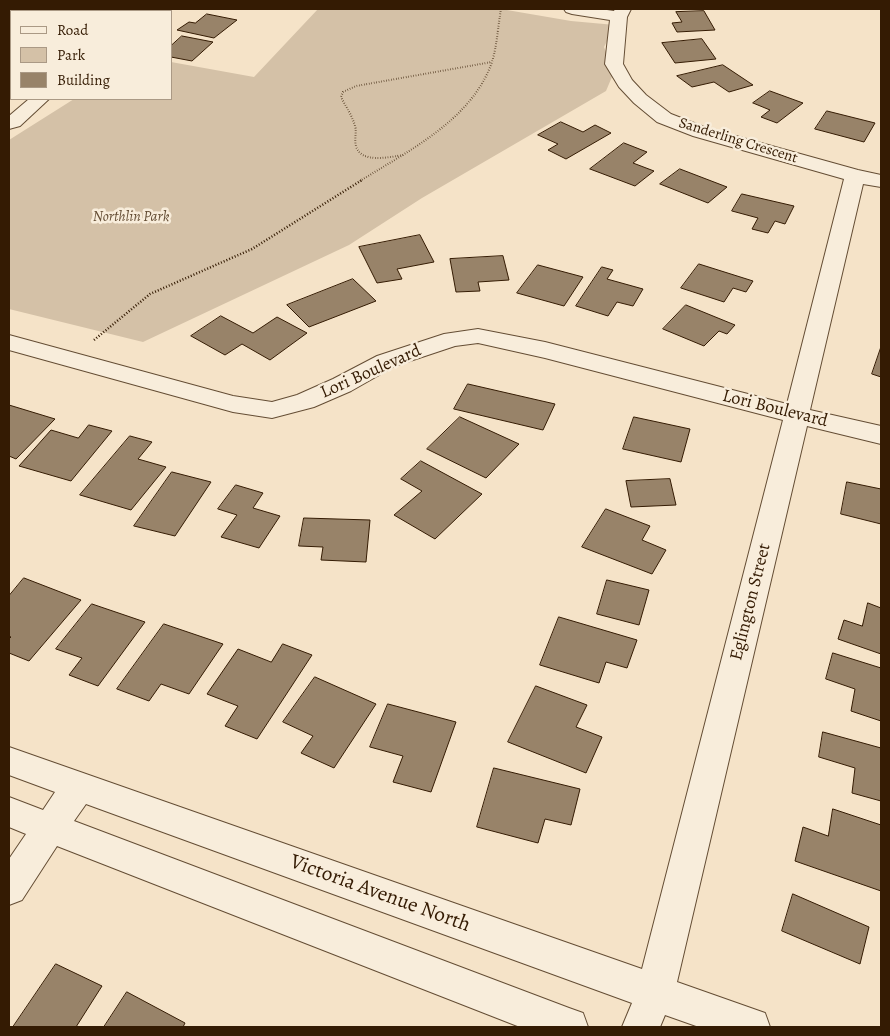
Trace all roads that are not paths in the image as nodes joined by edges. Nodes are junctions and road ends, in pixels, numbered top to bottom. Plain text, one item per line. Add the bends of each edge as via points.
1 (572, 9) edge
2 (621, 13) edge
3 (39, 100) edge
4 (9, 123) edge
5 (868, 178) edge
6 (9, 342) edge
7 (797, 415) junction
8 (881, 435) edge
9 (9, 761) edge
10 (79, 786) junction
11 (9, 812) edge
12 (51, 827) junction
13 (9, 888) edge
14 (655, 993) junction
15 (569, 1027) edge
16 (641, 1027) edge
17 (751, 1027) edge

1 - 2 street
2 - 5 street, Sanderling Crescent via 614,64 625,83 664,118 700,132
3 - 4 street
5 - 7 street, Eglington Street
6 - 7 street, Lori Boulevard via 233,404 272,410 305,401 386,361 452,339 478,336 545,350
7 - 8 street, Lori Boulevard
7 - 14 street, Eglington Street
9 - 10 street, Victoria Avenue North
10 - 12 street
10 - 14 street, Victoria Avenue North
11 - 12 street
12 - 13 street
12 - 15 street
14 - 16 street, Eglington Street
14 - 17 street, Victoria Avenue North

